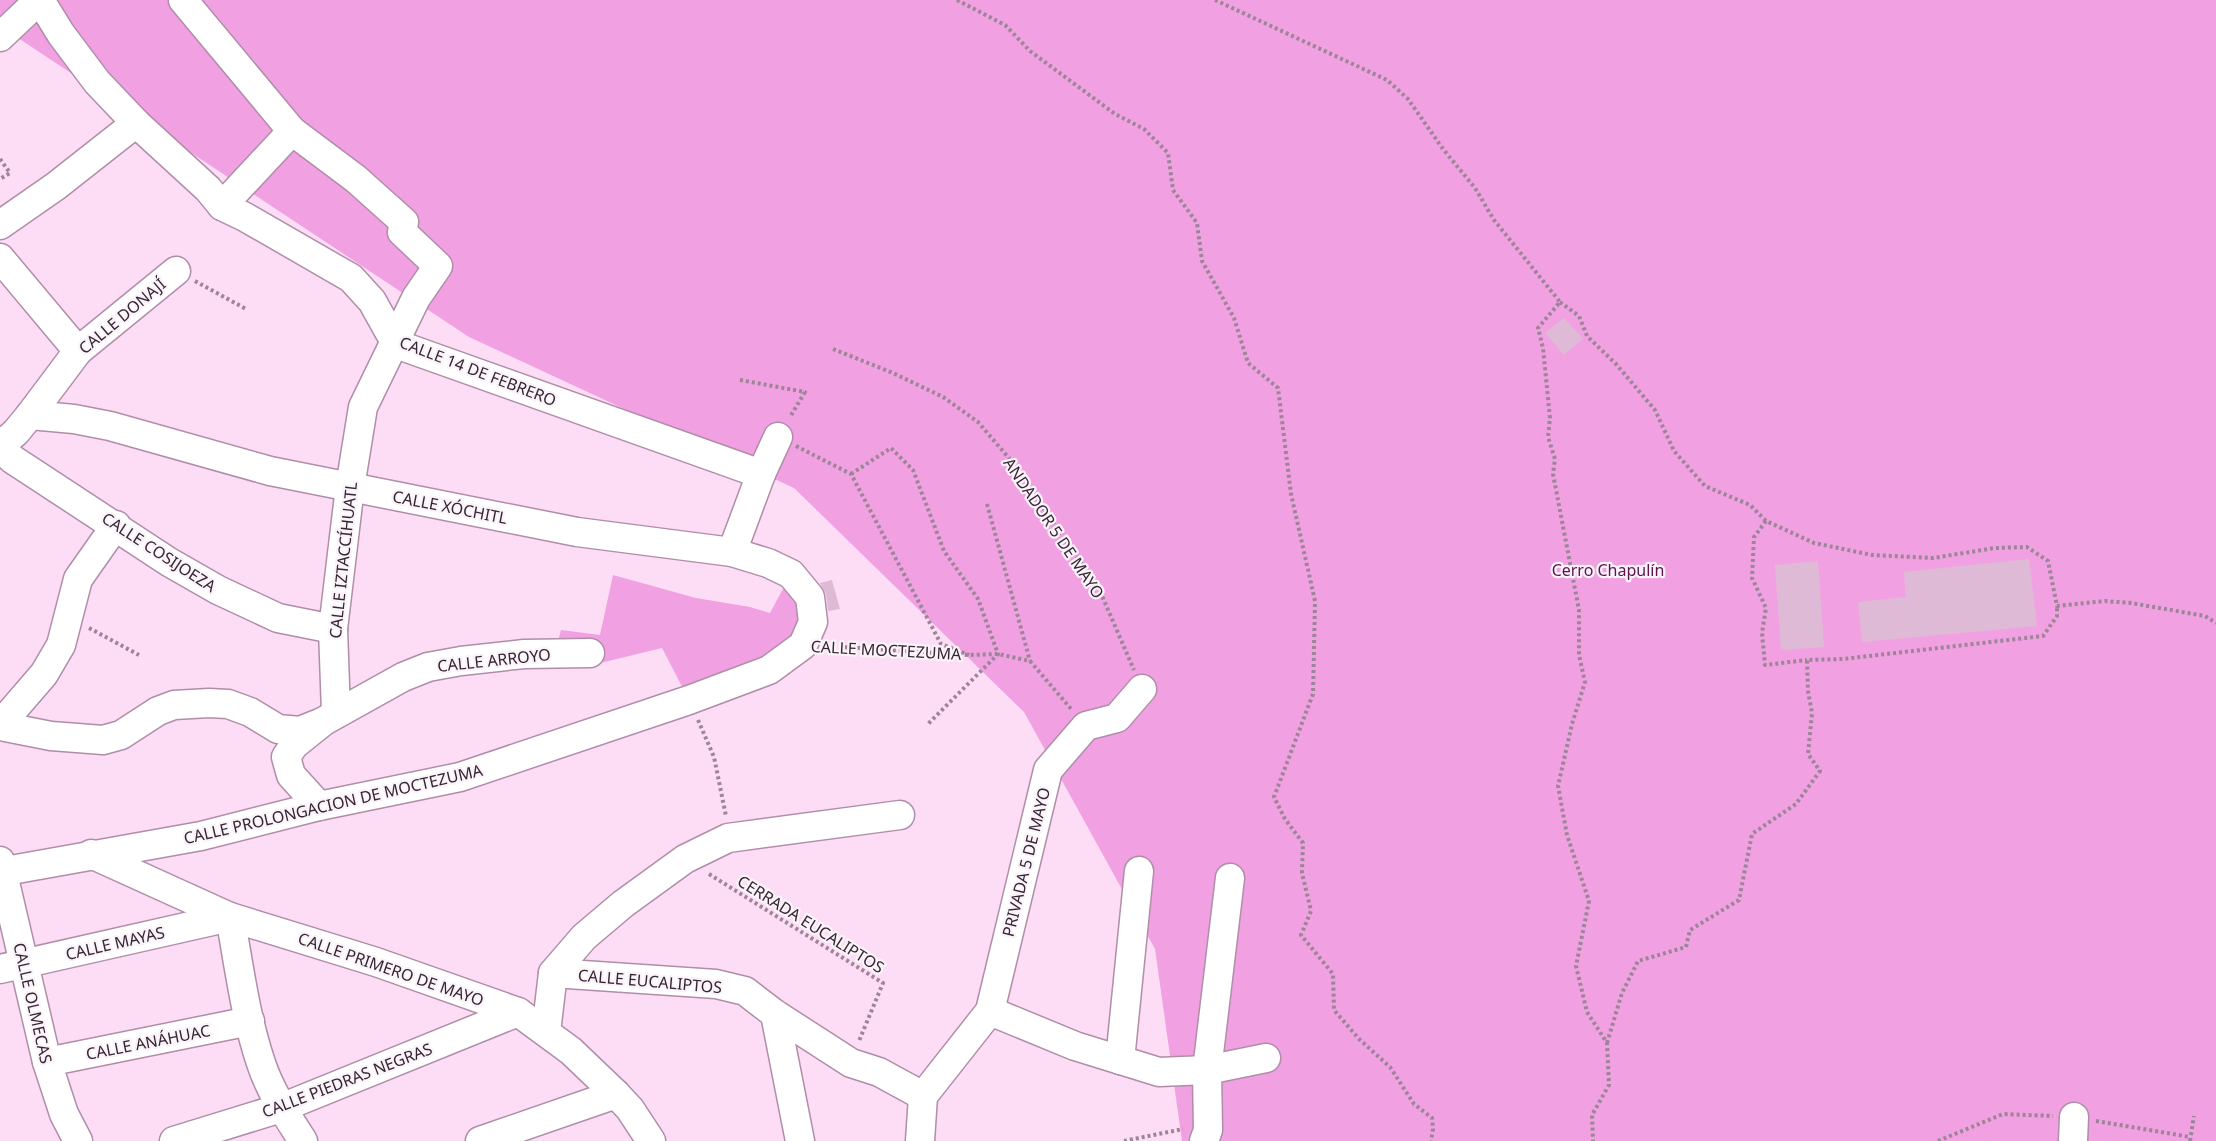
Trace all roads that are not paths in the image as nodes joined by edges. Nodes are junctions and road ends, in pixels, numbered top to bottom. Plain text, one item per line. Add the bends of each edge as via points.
1 (40, 0) edge
2 (183, 0) edge
3 (0, 36) edge
4 (136, 123) junction
5 (292, 131) junction
6 (222, 206) junction
7 (0, 225) edge
8 (0, 258) edge
9 (176, 271) road end
10 (396, 344) junction
11 (78, 351) junction
12 (30, 415) junction
13 (778, 437) road end
14 (0, 446) edge
15 (761, 474) junction
16 (350, 487) junction
17 (116, 525) junction
18 (732, 552) junction
19 (333, 629) junction
20 (803, 645) joint
21 (590, 652) dead end
22 (1142, 688) road end
23 (330, 717) junction
24 (0, 725) edge
25 (319, 806) junction
26 (900, 815) dead end
27 (91, 854) junction
28 (1, 868) edge
29 (1139, 871) dead end
30 (1230, 878) dead end
31 (230, 917) junction
32 (12, 967) edge
33 (553, 974) junction
34 (990, 1011) junction
35 (518, 1012) junction
36 (775, 1014) junction
37 (250, 1021) junction
38 (546, 1032) junction
39 (1266, 1058) dead end
40 (1120, 1060) junction
41 (46, 1062) junction
42 (1207, 1070) junction
43 (616, 1094) junction
44 (923, 1096) junction
45 (281, 1108) junction
46 (1206, 1132) edge
47 (78, 1141) edge
48 (174, 1141) edge
49 (303, 1141) edge
50 (480, 1141) edge
51 (651, 1141) edge
52 (800, 1141) edge
53 (920, 1141) edge

1 - 3 street
1 - 4 street, CALLE 14 DE FEBRERO via 97,82
2 - 5 street
4 - 6 street, CALLE 14 DE FEBRERO
4 - 7 street
5 - 6 street
5 - 10 street, CALLE IZTACCÍHUATL via 356,179 404,222 402,232 438,266 416,298
6 - 10 street, CALLE 14 DE FEBRERO via 351,278 372,301
8 - 11 street
9 - 11 street, CALLE DONAJÍ
10 - 15 street, CALLE 14 DE FEBRERO
10 - 16 street, CALLE IZTACCÍHUATL via 363,407
11 - 12 street, CALLE DONAJÍ
12 - 14 street, CALLE DONAJÍ
12 - 16 street, CALLE XÓCHITL via 110,426 270,471
13 - 15 street
14 - 17 street, CALLE COSIJOEZA via 12,459
15 - 18 street
16 - 18 street, CALLE XÓCHITL via 577,532
16 - 19 street, CALLE IZTACCÍHUATL
17 - 19 street, CALLE COSIJOEZA via 218,590 278,618
17 - 24 street via 78,579 61,645 44,674
18 - 20 street, CALLE XÓCHITL via 791,574 810,597 813,622
19 - 23 street, CALLE IZTACCÍHUATL
20 - 25 street, CALLE PROLONGACION DE MOCTEZUMA via 769,670 460,777
21 - 23 street, CALLE ARROYO via 524,654 428,667
22 - 34 street, PRIVADA 5 DE MAYO via 1117,718 1086,726 1048,770
23 - 24 street via 300,731 278,729 228,704 174,705 121,735 103,740 51,736
23 - 25 street via 286,757 291,775
25 - 27 street, CALLE PROLONGACION DE MOCTEZUMA via 201,836
26 - 33 street via 728,838 685,859 623,904 584,937
27 - 28 street
27 - 31 street, CALLE PRIMERO DE MAYO
28 - 32 street, CALLE OLMECAS
29 - 40 street
30 - 42 street
31 - 32 street, CALLE MAYAS
31 - 35 street, CALLE PRIMERO DE MAYO via 376,962
31 - 37 street
32 - 41 street, CALLE OLMECAS
33 - 36 street, CALLE EUCALIPTOS via 716,984 745,991
33 - 38 street
34 - 40 street
34 - 44 street
35 - 38 street, CALLE PRIMERO DE MAYO
35 - 45 street, CALLE PIEDRAS NEGRAS
36 - 44 street, CALLE EUCALIPTOS via 851,1063 879,1072
36 - 52 street
37 - 41 street, CALLE ANÁHUAC
37 - 45 street via 261,1065
38 - 43 street, CALLE PRIMERO DE MAYO
39 - 42 street
40 - 42 street via 1160,1072
41 - 47 street, CALLE OLMECAS via 63,1114
42 - 46 street
43 - 50 street
43 - 51 street, CALLE PRIMERO DE MAYO
44 - 53 street
45 - 48 street, CALLE PIEDRAS NEGRAS
45 - 49 street

